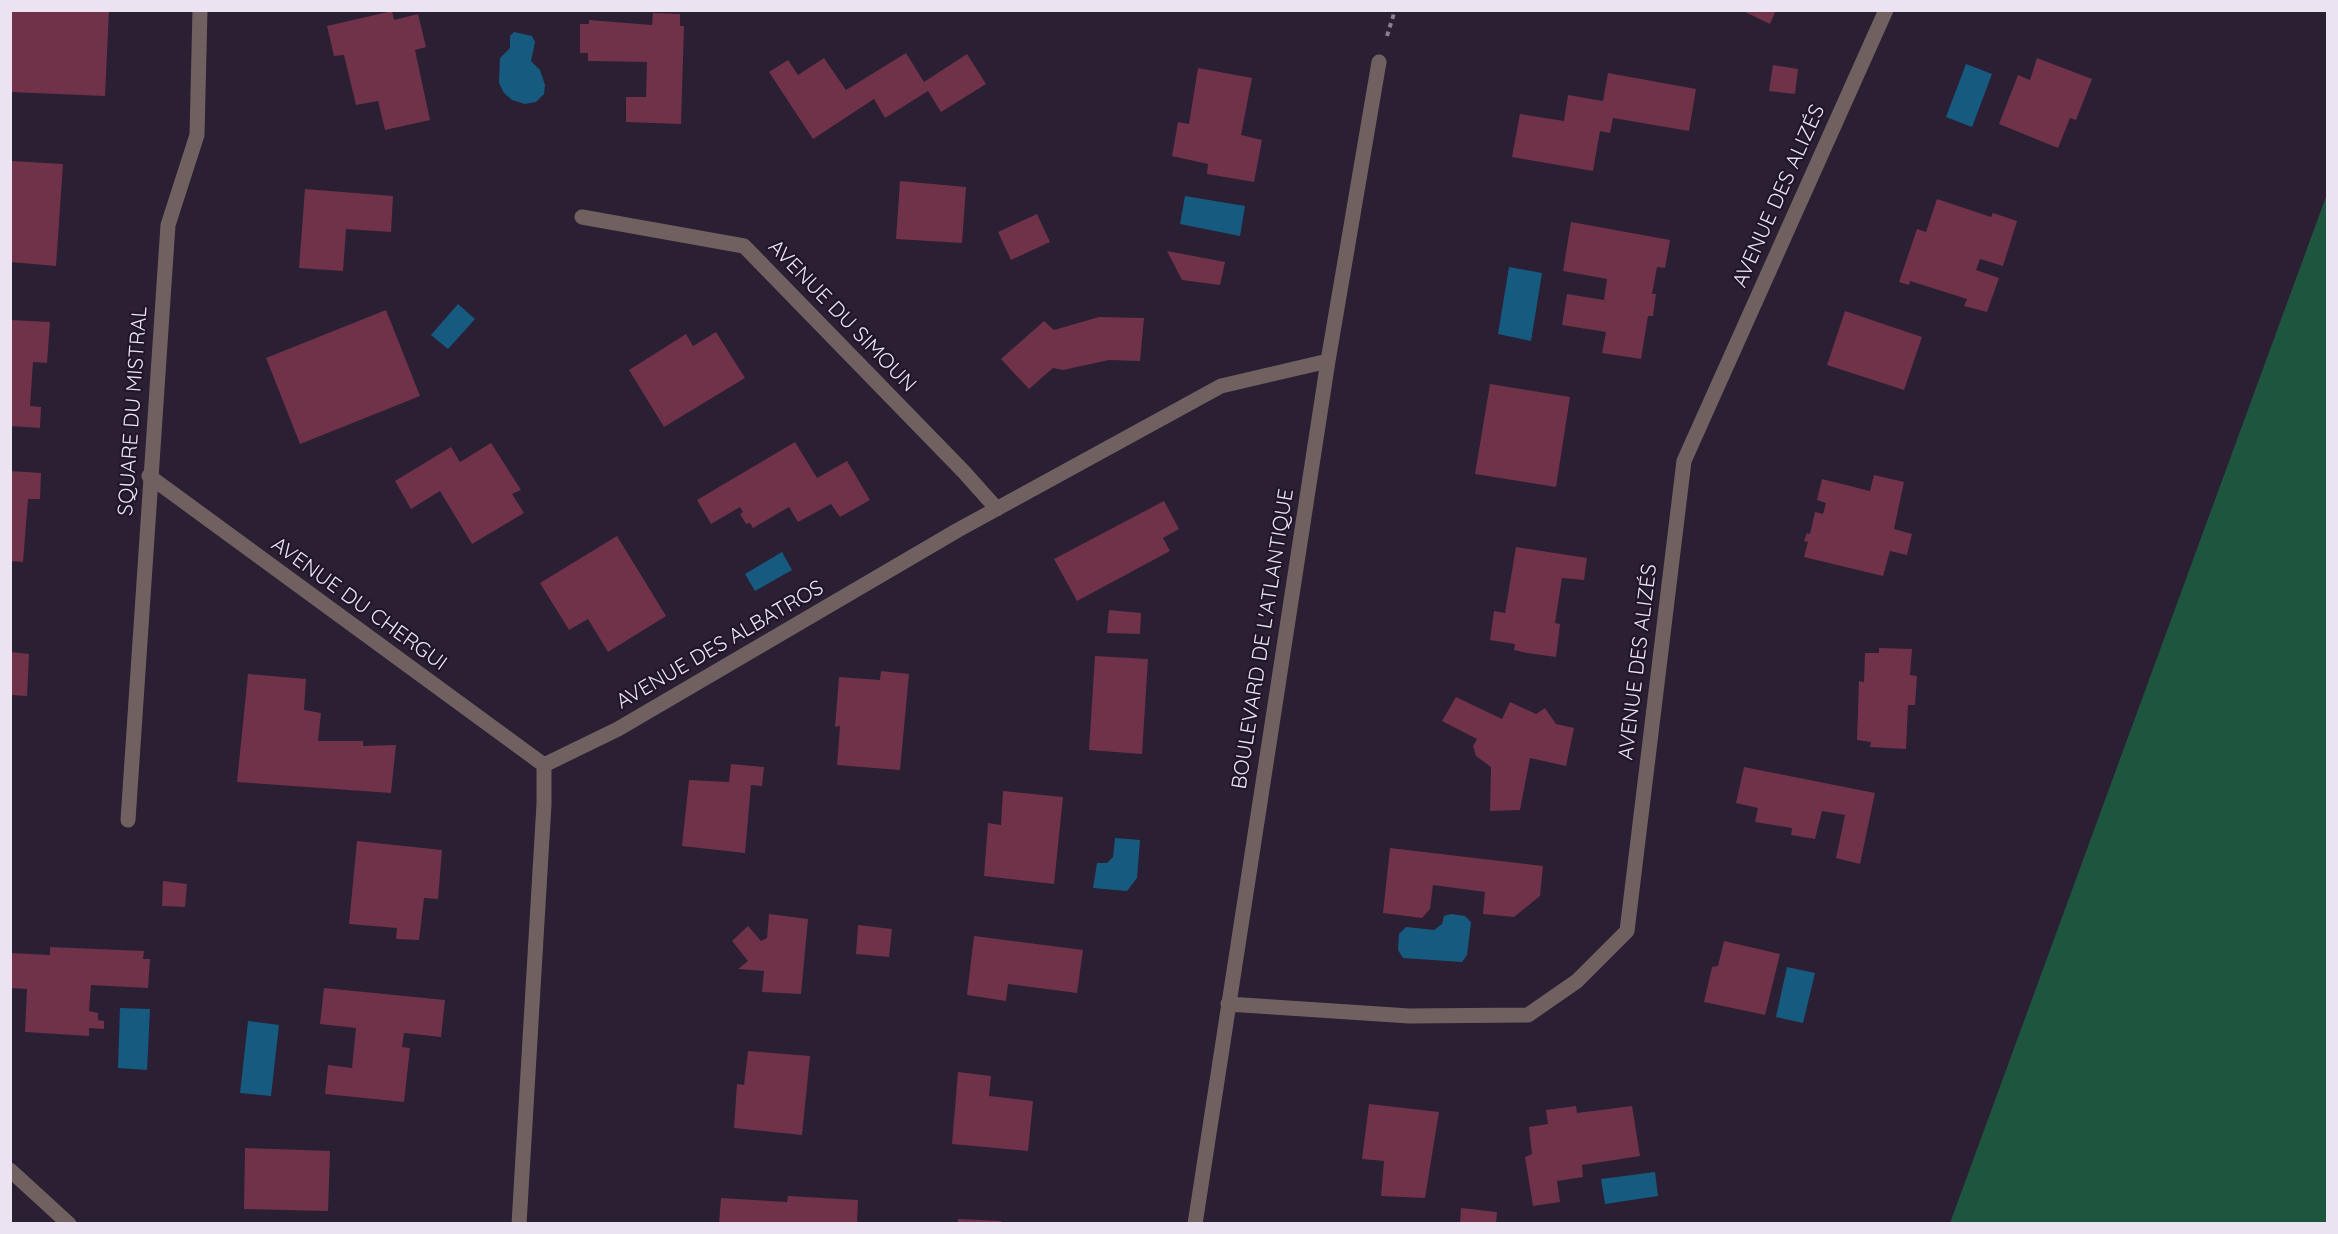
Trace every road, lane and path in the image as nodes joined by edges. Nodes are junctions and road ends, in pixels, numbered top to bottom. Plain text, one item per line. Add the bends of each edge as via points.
1 (200, 10) edge
2 (1886, 10) edge
3 (1379, 62) dead end
4 (582, 216) dead end
5 (1328, 362) junction
6 (149, 476) junction
7 (997, 509) junction
8 (544, 765) junction
9 (128, 819) dead end
10 (1228, 1004) junction
11 (10, 1170) edge
12 (69, 1224) edge
13 (519, 1224) edge
14 (1195, 1224) edge

1 - 6 street, SQUARE DU MISTRAL via 197,135 168,225
2 - 10 street, AVENUE DES ALIZÉS via 1684,461 1627,931 1577,981 1528,1015 1409,1016
3 - 5 street, BOULEVARD DE L'ATLANTIQUE
4 - 7 street, AVENUE DU SIMOUN via 744,246
5 - 7 street, AVENUE DES ALBATROS via 1221,386
5 - 10 street, BOULEVARD DE L'ATLANTIQUE
6 - 8 street, AVENUE DU CHERGUI
6 - 9 street, SQUARE DU MISTRAL
7 - 8 street, AVENUE DES ALBATROS via 618,729
8 - 13 street
10 - 14 street, BOULEVARD DE L'ATLANTIQUE
11 - 12 street

